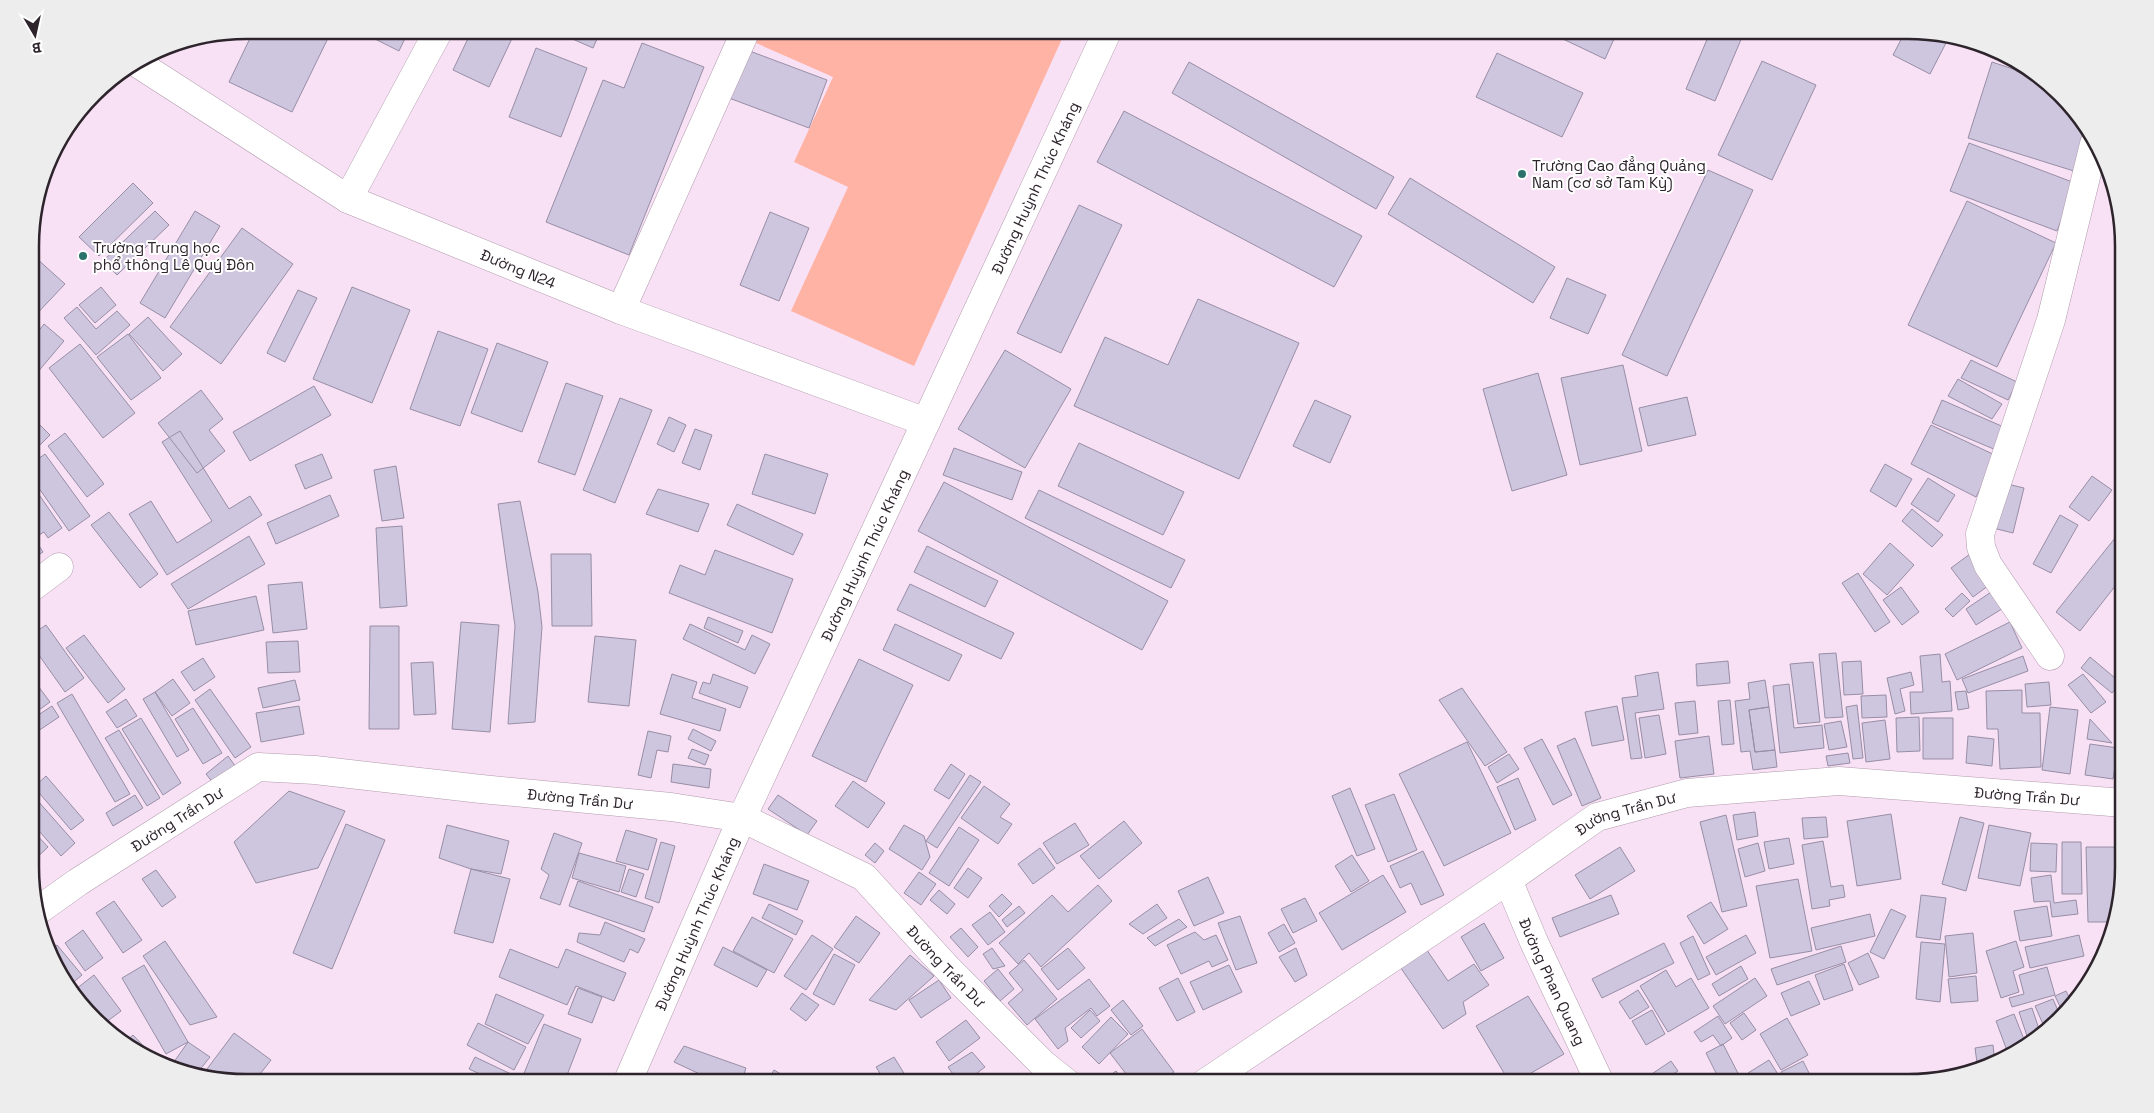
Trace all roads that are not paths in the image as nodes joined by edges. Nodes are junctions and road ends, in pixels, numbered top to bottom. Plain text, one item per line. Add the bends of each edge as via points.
1 (434, 39) edge
2 (742, 39) edge
3 (1104, 39) edge
4 (142, 66) edge
5 (2092, 151) edge
6 (348, 198) junction
7 (621, 310) junction
8 (926, 422) junction
9 (59, 567) dead end
10 (39, 582) edge
11 (2050, 656) dead end
12 (2115, 802) edge
13 (742, 818) junction
14 (1508, 880) junction
15 (43, 907) edge
16 (631, 1074) edge
17 (1056, 1074) edge
18 (1217, 1074) edge
19 (1596, 1074) edge

1 - 6 street
2 - 7 street
3 - 8 street, Đường Huỳnh Thúc Kháng
4 - 6 street, Đường N24
5 - 11 street via 2051,320 1980,534 1980,547 1988,565
6 - 7 street, Đường N24
7 - 8 street, Đường N24
8 - 13 street, Đường Huỳnh Thúc Kháng
9 - 10 street
12 - 14 street, Đường Trần Dư via 1839,781 1687,793 1597,817
13 - 15 street, Đường Trần Dư via 671,807 481,790 315,770 258,767
13 - 16 street, Đường Huỳnh Thúc Kháng
13 - 17 street, Đường Trần Dư via 864,877 947,968
14 - 18 street, Đường Trần Dư
14 - 19 street, Đường Phan Quang

